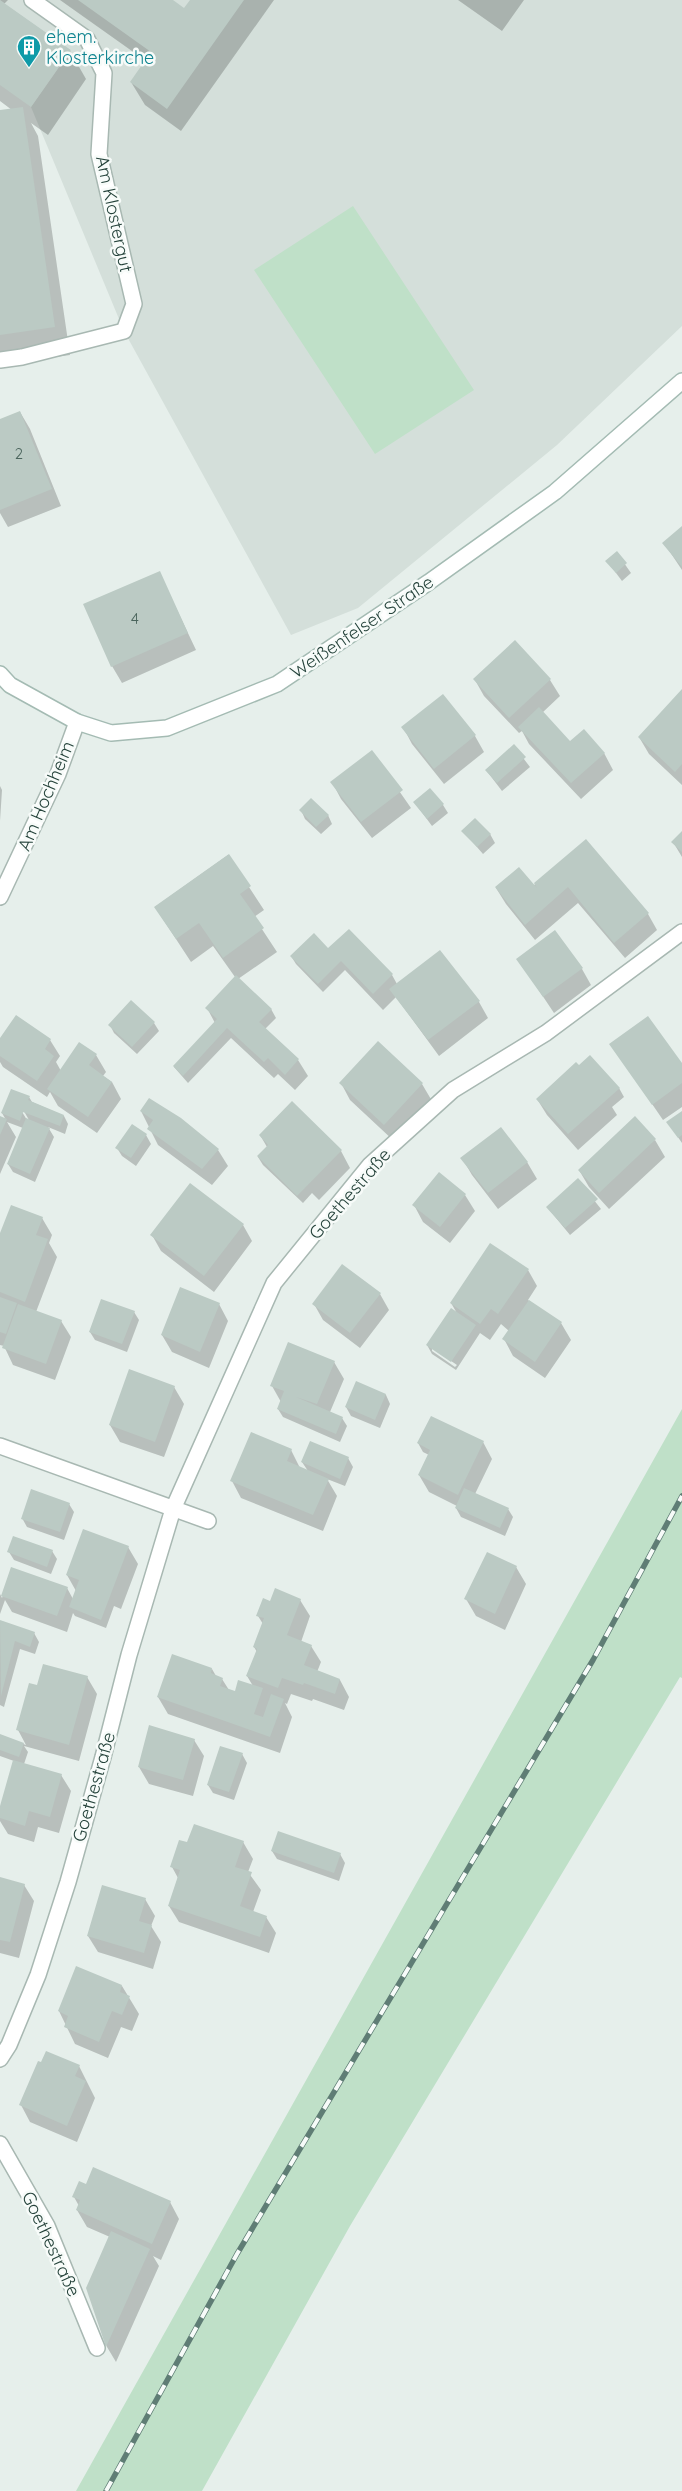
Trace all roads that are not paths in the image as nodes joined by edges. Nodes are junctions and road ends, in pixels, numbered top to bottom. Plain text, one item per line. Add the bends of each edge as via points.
1 (32, 0) edge
2 (0, 360) edge
3 (682, 381) edge
4 (0, 674) edge
5 (77, 722) junction
6 (0, 897) edge
7 (682, 932) edge
8 (0, 1446) edge
9 (173, 1509) junction
10 (208, 1521) dead end
11 (0, 2058) edge
12 (0, 2144) edge
13 (97, 2348) dead end

1 - 2 street, Am Klostergut via 87,39 104,73 99,154 134,304 124,331
3 - 5 street, Weißenfelser Straße via 555,492 277,684 167,728 111,733
4 - 5 street, Weißenfelser Straße via 10,685
5 - 6 street, Am Hochheim via 58,774
7 - 9 street, Goethestraße via 546,1033 453,1090 370,1165 274,1283
8 - 9 street
9 - 10 street
9 - 11 street, Goethestraße via 129,1655 68,1882 38,1975 9,2045
12 - 13 street, Goethestraße via 47,2226

